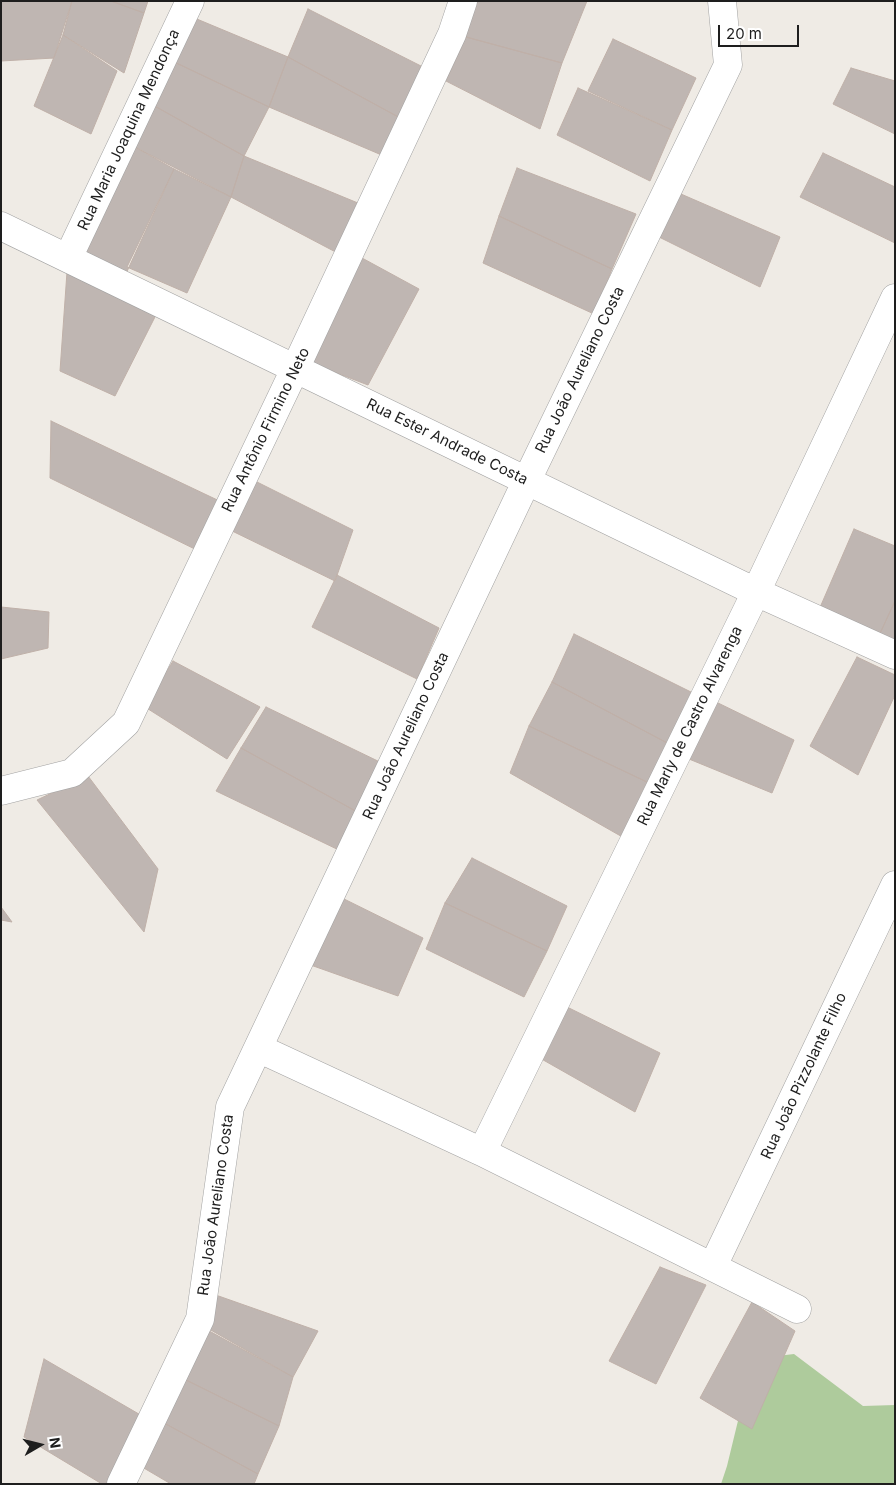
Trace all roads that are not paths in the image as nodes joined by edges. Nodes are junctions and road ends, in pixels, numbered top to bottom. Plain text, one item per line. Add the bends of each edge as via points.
1 (190, 1) edge
2 (463, 1) edge
3 (722, 1) edge
4 (1, 226) edge
5 (68, 258) junction
6 (895, 298) edge
7 (295, 369) junction
8 (527, 480) junction
9 (756, 592) junction
10 (895, 655) edge
11 (1, 791) edge
12 (895, 885) edge
13 (258, 1048) junction
14 (482, 1152) junction
15 (713, 1266) junction
16 (797, 1309) dead end
17 (121, 1484) edge

1 - 5 street, Rua Maria Joaquina Mendonça
2 - 7 street, Rua Antônio Firmino Neto via 452,34
3 - 8 street, Rua João Aureliano Costa via 728,65
4 - 5 street, Rua Ester Andrade Costa
5 - 7 street, Rua Ester Andrade Costa
6 - 9 street, Rua Marly de Castro Alvarenga
7 - 8 street, Rua Ester Andrade Costa
7 - 11 street, Rua Antônio Firmino Neto via 126,723 72,774
8 - 9 street, Rua Ester Andrade Costa
8 - 13 street, Rua João Aureliano Costa
9 - 10 street, Rua Ester Andrade Costa
9 - 14 street, Rua Marly de Castro Alvarenga
12 - 15 street, Rua João Pizzolante Filho
13 - 14 street
13 - 17 street, Rua João Aureliano Costa via 230,1107 200,1319
14 - 15 street
15 - 16 street

